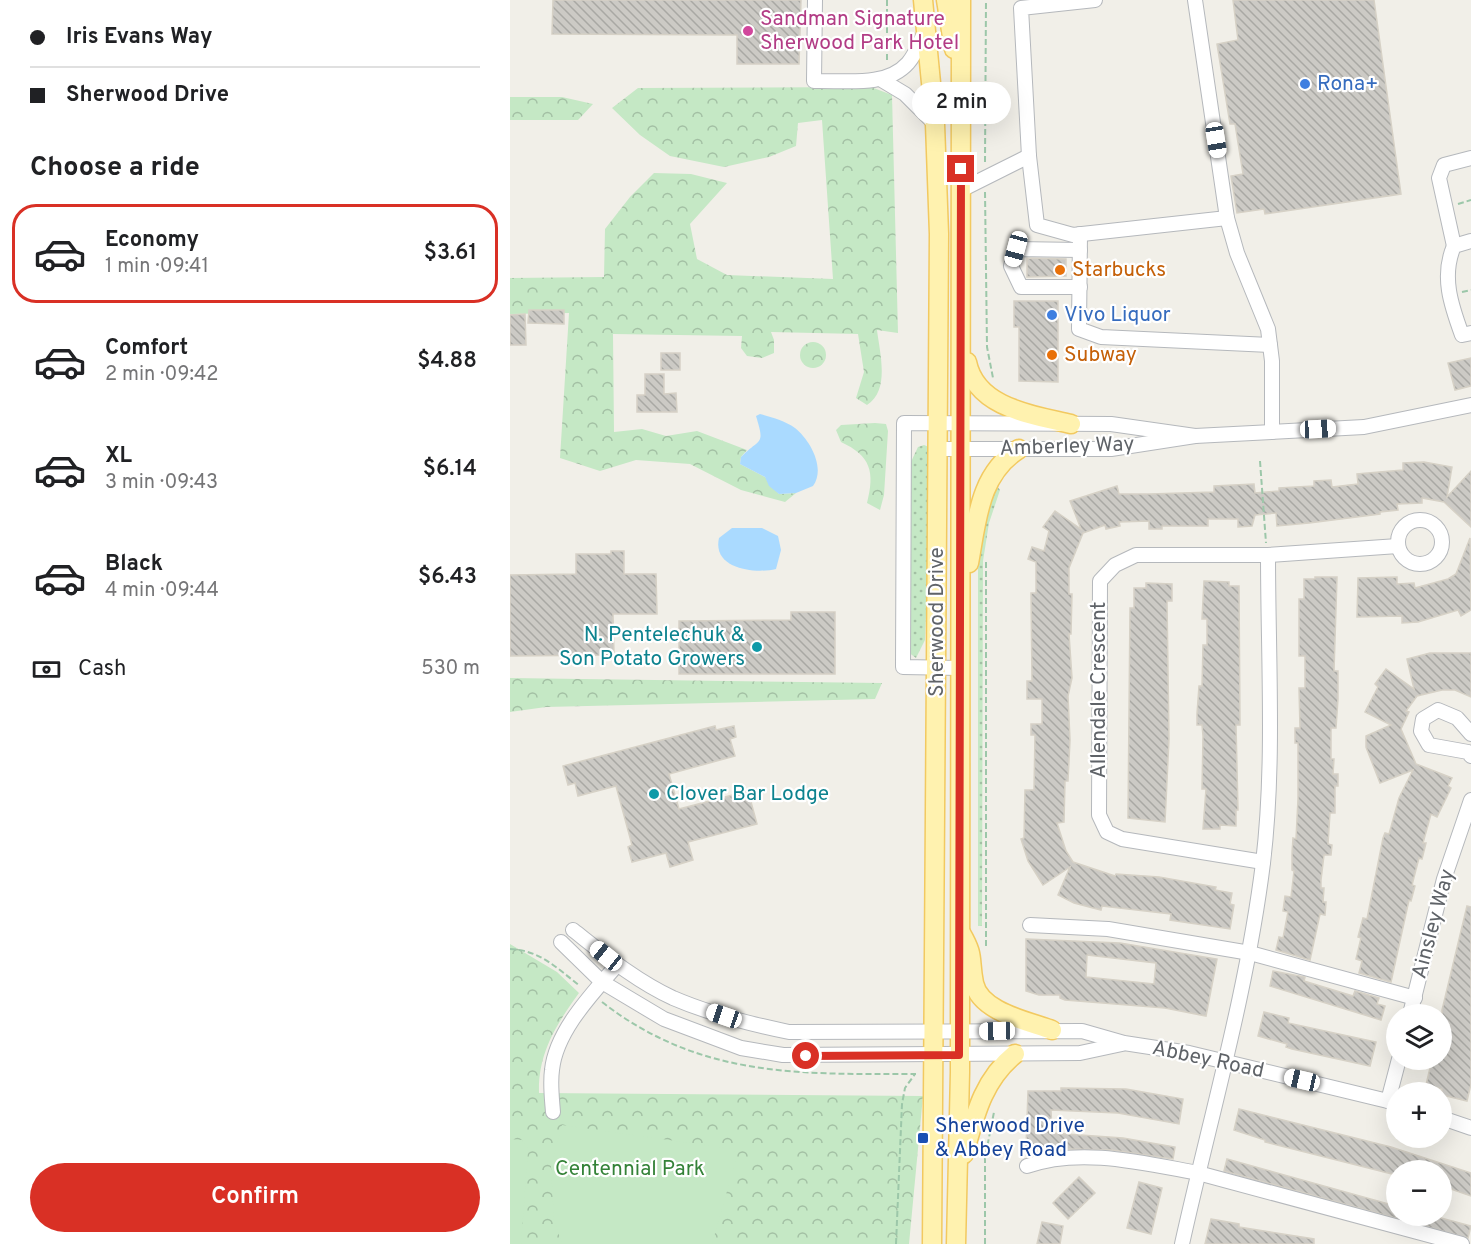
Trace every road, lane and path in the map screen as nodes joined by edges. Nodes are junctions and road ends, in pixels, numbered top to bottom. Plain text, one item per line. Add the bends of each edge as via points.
1 (816, 0) edge
2 (887, 0) edge
3 (923, 0) edge
4 (946, 0) edge
5 (961, 0) edge
6 (966, 0) edge
7 (986, 0) edge
8 (1095, 0) edge
9 (1195, 0) edge
10 (961, 19) junction
11 (925, 31) junction
12 (961, 64) junction
13 (883, 75) junction
14 (935, 124) junction
15 (1029, 156) junction
16 (1471, 158) edge
17 (985, 167) dead end
18 (985, 182) dead end
19 (961, 190) junction
20 (1227, 218) junction
21 (1080, 234) junction
22 (1471, 241) edge
23 (1454, 246) junction
24 (1080, 250) junction
25 (1080, 287) junction
26 (960, 332) junction
27 (1471, 333) edge
28 (1270, 345) junction
29 (995, 385) dead end
30 (1471, 405) edge
31 (938, 423) junction
32 (962, 423) junction
33 (1071, 424) junction
34 (1272, 432) junction
35 (1195, 436) junction
36 (938, 449) junction
37 (962, 449) junction
38 (1020, 449) junction
39 (1260, 461) dead end
40 (1398, 546) dead end
41 (1267, 550) junction
42 (986, 559) dead end
43 (960, 621) junction
44 (937, 667) junction
45 (960, 668) junction
46 (1471, 734) edge
47 (1471, 756) edge
48 (1471, 800) edge
49 (1263, 862) junction
50 (1030, 925) dead end
51 (573, 930) dead end
52 (959, 931) junction
53 (561, 942) dead end
54 (986, 951) dead end
55 (1250, 953) junction
56 (617, 965) junction
57 (602, 982) junction
58 (1414, 998) junction
59 (1412, 1004) edge
60 (1052, 1030) junction
61 (959, 1031) junction
62 (935, 1032) junction
63 (1124, 1043) junction
64 (1015, 1054) junction
65 (935, 1055) junction
66 (959, 1055) junction
67 (1223, 1062) junction
68 (926, 1073) dead end
69 (1386, 1101) edge
70 (996, 1108) dead end
71 (553, 1112) dead end
72 (1452, 1121) edge
73 (1471, 1128) edge
74 (1027, 1166) dead end
75 (1198, 1173) junction
76 (957, 1178) junction
77 (896, 1244) edge
78 (932, 1244) edge
79 (956, 1244) edge
80 (985, 1244) edge
81 (1182, 1244) edge
82 (1462, 1244) edge

1 - 13 street via 814,81
2 - 13 path
3 - 11 main road, Sherwood Drive
4 - 12 main road via 952,45
5 - 10 main road, Sherwood Drive
6 - 10 main road
7 - 17 path
8 - 15 street via 1021,8
9 - 20 street
10 - 12 main road, Sherwood Drive
11 - 13 street via 906,65
11 - 14 main road, Sherwood Drive
12 - 19 main road, Sherwood Drive
13 - 14 street
14 - 31 main road, Sherwood Drive
15 - 19 street
15 - 21 street via 1037,225
16 - 23 street via 1444,165 1438,178
18 - 29 path via 987,347
19 - 26 main road, Sherwood Drive
20 - 21 street
20 - 28 street via 1237,253 1260,305
21 - 24 street
22 - 23 street
23 - 27 street via 1449,256 1448,296 1462,334
24 - 25 street
24 - 25 street via 1016,249 1011,266 1021,287
25 - 28 street via 1079,329 1101,337
26 - 32 main road, Sherwood Drive
26 - 33 main road via 968,370 978,389 1005,405
28 - 34 street
30 - 34 street, Amberley Way via 1364,427
31 - 32 street, Amberley Way
31 - 36 main road, Sherwood Drive
31 - 44 street, Amberley Way via 904,423 903,668
32 - 33 street, Amberley Way
32 - 37 main road, Sherwood Drive
33 - 35 street, Amberley Way via 1111,424
34 - 35 street, Amberley Way
35 - 38 street, Amberley Way via 1111,449
36 - 37 street, Amberley Way
36 - 44 main road, Sherwood Drive
37 - 38 street, Amberley Way
37 - 43 main road, Sherwood Drive
38 - 43 main road via 997,467 984,494
39 - 41 path
40 - 41 street
41 - 49 street via 1268,802
41 - 49 street, Allendale Crescent via 1136,555 1115,565 1100,581 1098,815 1107,832 1122,839
42 - 54 path
43 - 45 main road, Sherwood Drive
44 - 45 street
44 - 62 main road, Sherwood Drive
45 - 52 main road, Sherwood Drive
46 - 47 street via 1457,718 1438,710 1424,719 1421,731 1429,745 1468,752
48 - 58 street, Ainsley Way via 1444,879
49 - 55 street
50 - 55 street via 1108,929
51 - 56 street, Abbey Road
52 - 60 main road via 972,953 974,984 981,998 993,1007
52 - 61 main road, Sherwood Drive
53 - 57 street, Abbey Road
55 - 58 street
55 - 67 street
56 - 57 street
56 - 62 street, Abbey Road via 673,998 789,1032
57 - 65 street, Abbey Road via 664,1019 741,1048 783,1055
57 - 71 street via 556,1053 552,1070
58 - 59 street, Ainsley Way
60 - 61 street, Abbey Road
60 - 63 street, Abbey Road via 1082,1031
61 - 62 street, Abbey Road
61 - 66 main road, Sherwood Drive
62 - 65 main road, Sherwood Drive
63 - 64 street, Abbey Road via 1080,1053
63 - 67 street, Abbey Road
64 - 66 street, Abbey Road
64 - 76 main road via 990,1079 979,1102
65 - 66 street, Abbey Road
65 - 78 main road, Sherwood Drive
66 - 76 main road, Sherwood Drive
67 - 69 street, Abbey Road
67 - 75 street
68 - 77 path via 910,1078 902,1104
70 - 80 path via 985,1158
72 - 73 street
74 - 75 street via 1051,1158 1085,1157
75 - 81 street
75 - 82 street
76 - 79 main road, Sherwood Drive

